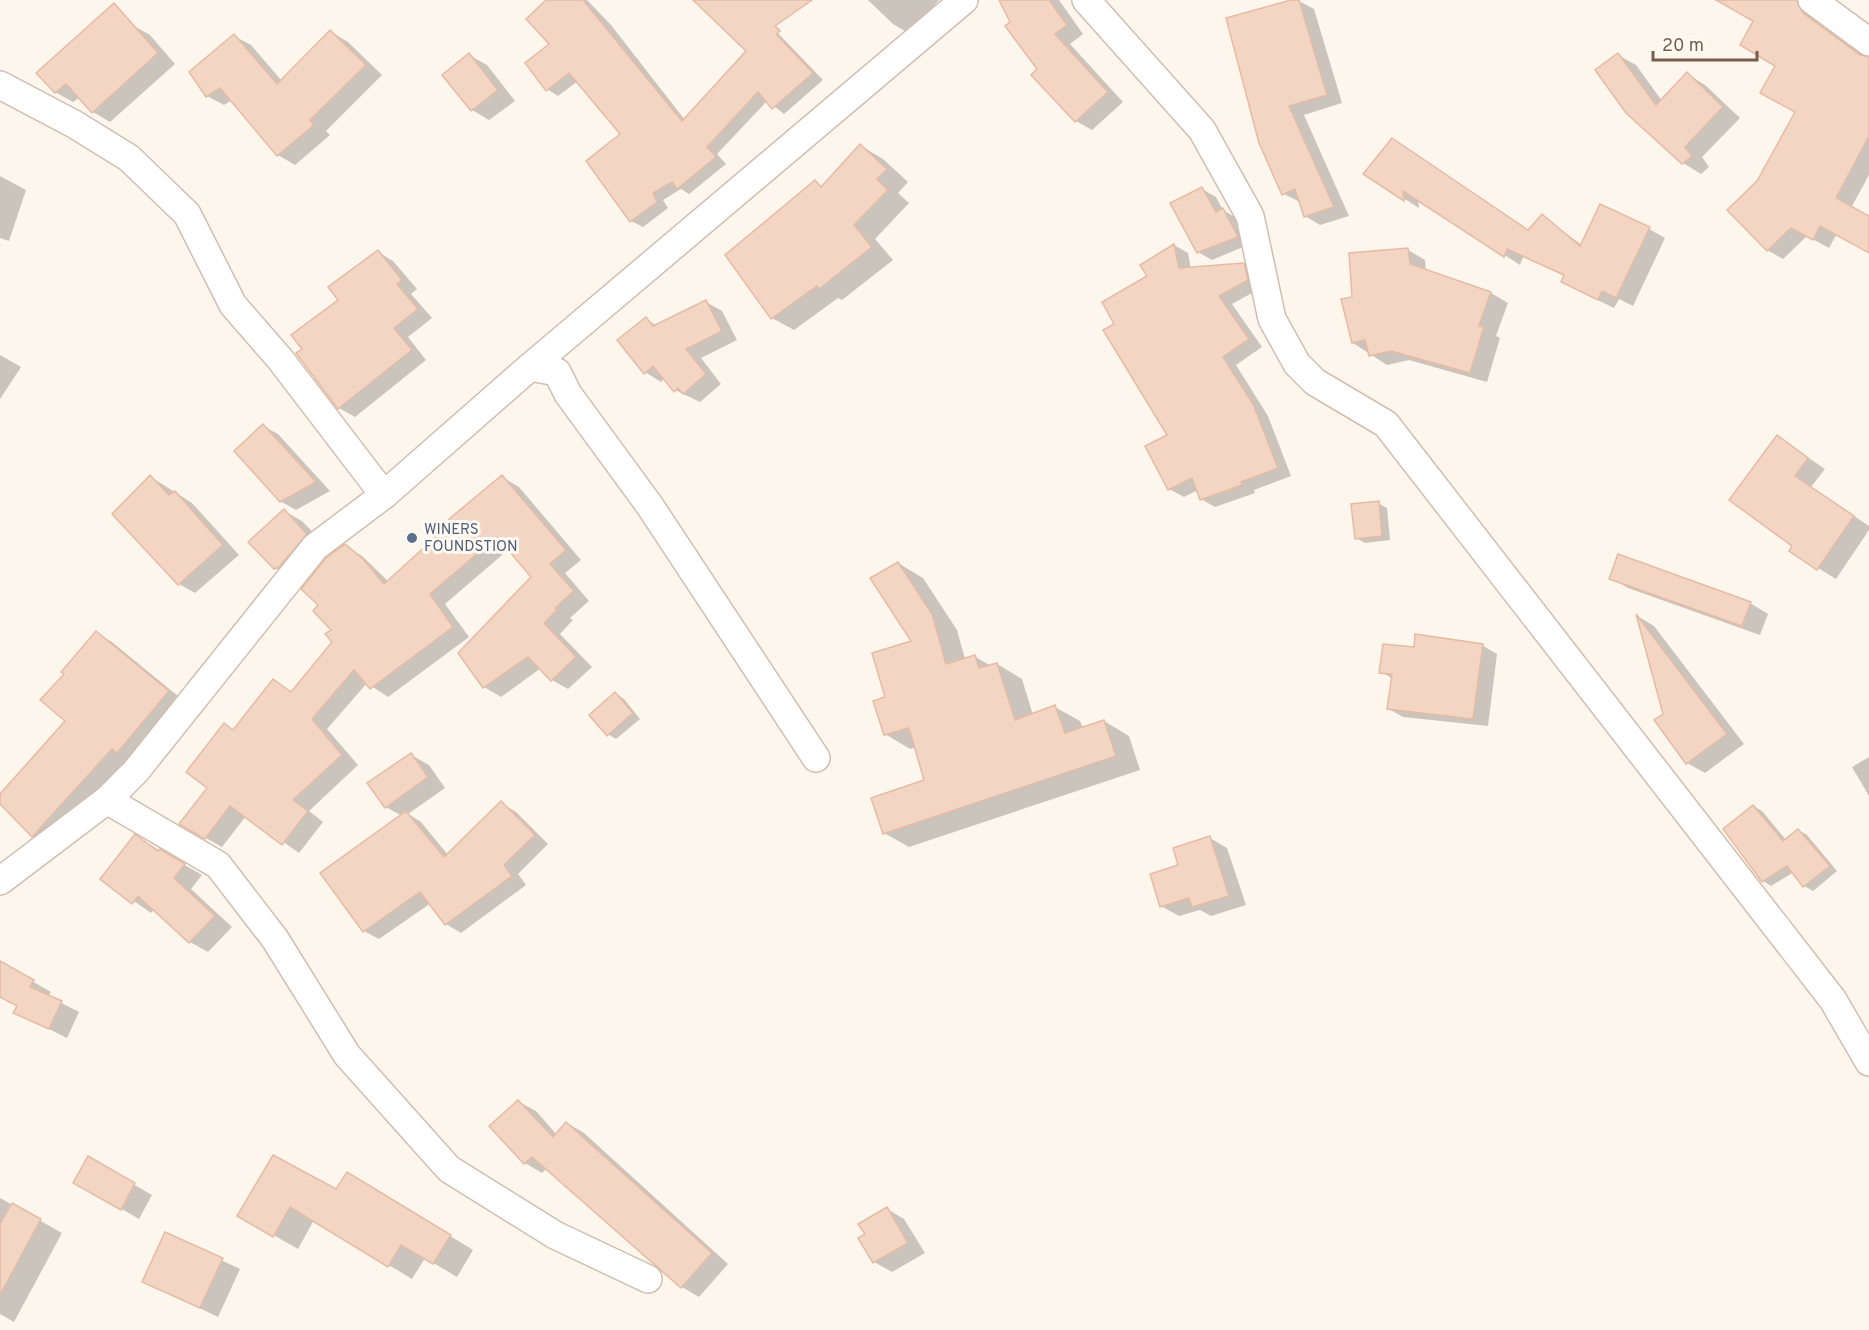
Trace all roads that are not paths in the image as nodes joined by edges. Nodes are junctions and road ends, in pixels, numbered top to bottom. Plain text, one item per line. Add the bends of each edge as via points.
1 (964, 0) edge
2 (1086, 0) edge
3 (1812, 0) edge
4 (1869, 42) edge
5 (0, 85) edge
6 (530, 367) junction
7 (384, 495) junction
8 (816, 758) dead end
9 (106, 800) junction
10 (0, 880) edge
11 (1869, 1062) edge
12 (648, 1279) dead end

1 - 6 street
2 - 11 street via 1202,130 1250,216 1272,319 1297,364 1315,382 1386,424 1833,1000
3 - 4 street
5 - 7 street via 129,158 187,214 233,305 280,359
6 - 7 street
6 - 8 street via 557,372 568,394 650,507
7 - 9 street via 315,548 136,771
9 - 10 street
9 - 12 street via 218,865 275,939 347,1055 449,1169 555,1235

